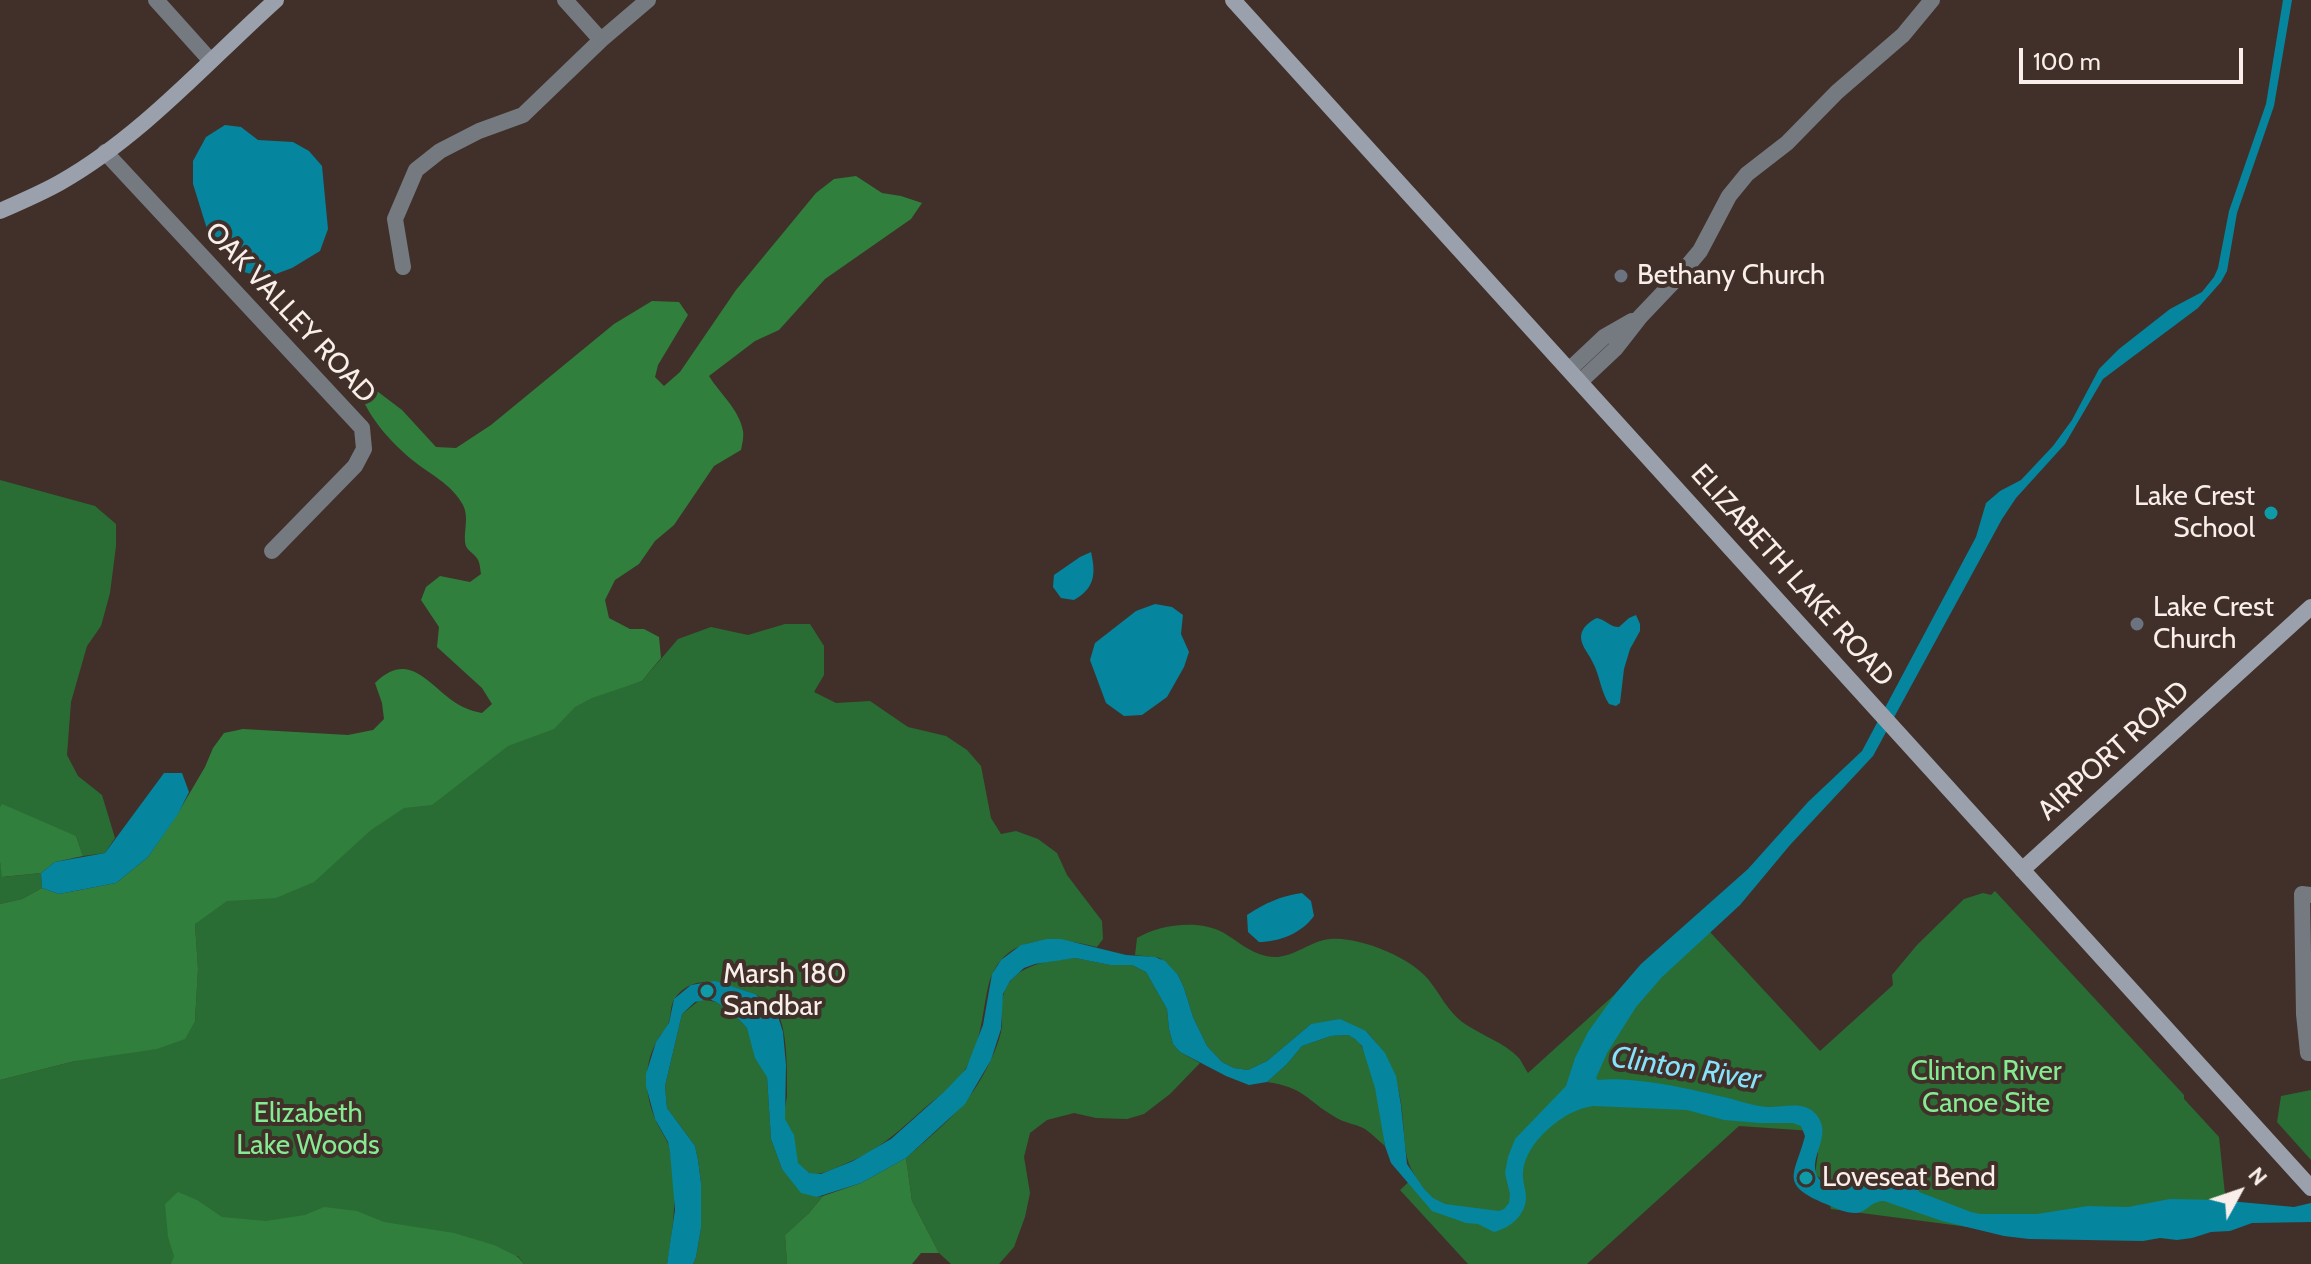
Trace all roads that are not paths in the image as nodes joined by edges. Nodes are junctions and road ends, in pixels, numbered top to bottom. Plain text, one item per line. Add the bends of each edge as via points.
1 (156, 0) edge
2 (276, 0) edge
3 (565, 0) edge
4 (648, 0) edge
5 (1233, 0) edge
6 (1932, 0) edge
7 (601, 40) junction
8 (210, 60) junction
9 (105, 152) junction
10 (0, 211) edge
11 (403, 267) dead end
12 (1575, 375) junction
13 (272, 551) dead end
14 (2311, 607) edge
15 (2022, 870) junction
16 (2311, 895) edge
17 (2311, 1053) edge
18 (2311, 1188) edge

1 - 8 street
2 - 8 street
3 - 7 street
4 - 7 street
5 - 12 street, ELIZABETH LAKE ROAD
6 - 12 street via 1903,35 1747,174 1700,251 1660,299 1615,349
7 - 11 street via 523,115 440,151 416,170 395,219
8 - 9 street
9 - 10 street via 61,182
9 - 13 street, OAK VALLEY ROAD via 362,428 364,449 355,466
12 - 15 street, ELIZABETH LAKE ROAD
14 - 15 street, AIRPORT ROAD
15 - 18 street, ELIZABETH LAKE ROAD
16 - 17 street via 2302,894 2304,1014

